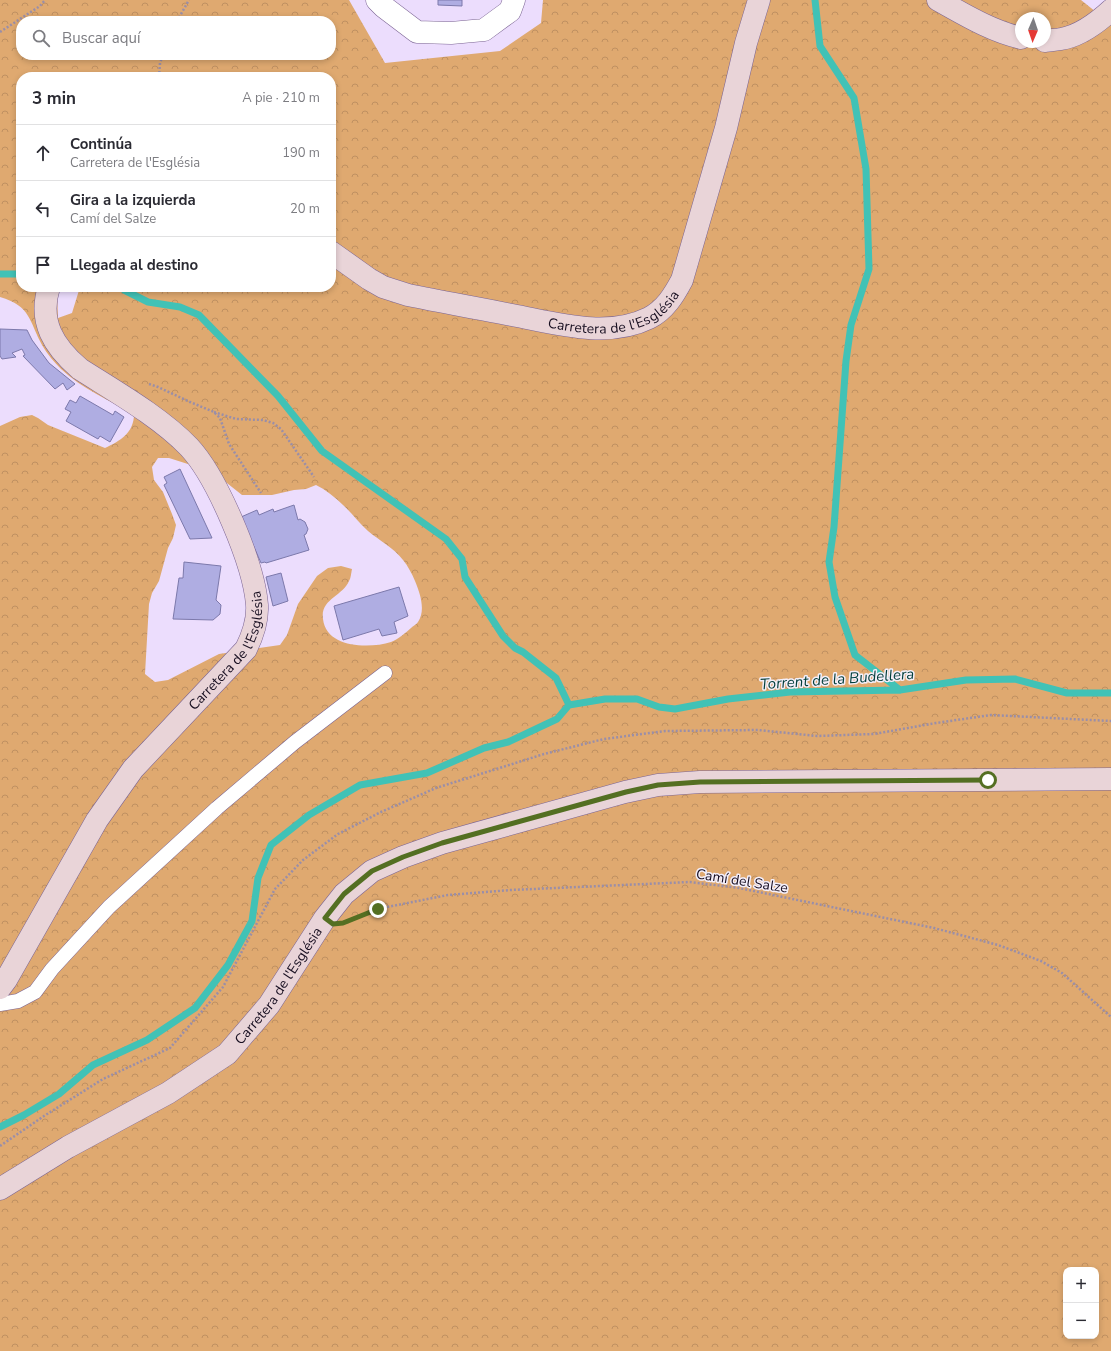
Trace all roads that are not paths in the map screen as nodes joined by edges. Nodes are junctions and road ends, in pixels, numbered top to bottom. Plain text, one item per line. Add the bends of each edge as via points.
1 (377, 0) edge
2 (514, 0) edge
3 (759, 0) edge
4 (938, 0) edge
5 (1111, 10) edge
6 (1015, 37) edge
7 (1051, 40) edge
8 (336, 256) edge
9 (48, 292) edge
10 (385, 673) dead end
11 (1111, 779) edge
12 (0, 988) edge
13 (0, 1004) edge
14 (0, 1189) edge

1 - 2 street via 417,32 450,33 484,30 510,11
3 - 8 main road, Carretera de l'Església via 726,128 682,280 673,296 650,318 616,328 580,327 415,296 383,287
4 - 6 main road via 984,26
5 - 7 main road via 1076,34
9 - 12 main road, Carretera de l'Església via 46,315 50,332 57,346 69,360 161,423 189,447 208,472 248,564 256,592 257,614 253,636 246,649 133,769 97,820
10 - 13 lane via 295,742 217,808 109,907 52,969 35,992 18,1001
11 - 14 main road, Carretera de l'Església via 700,782 658,785 450,841 403,857 372,871 344,894 325,918 268,1005 227,1054 168,1093 68,1147

